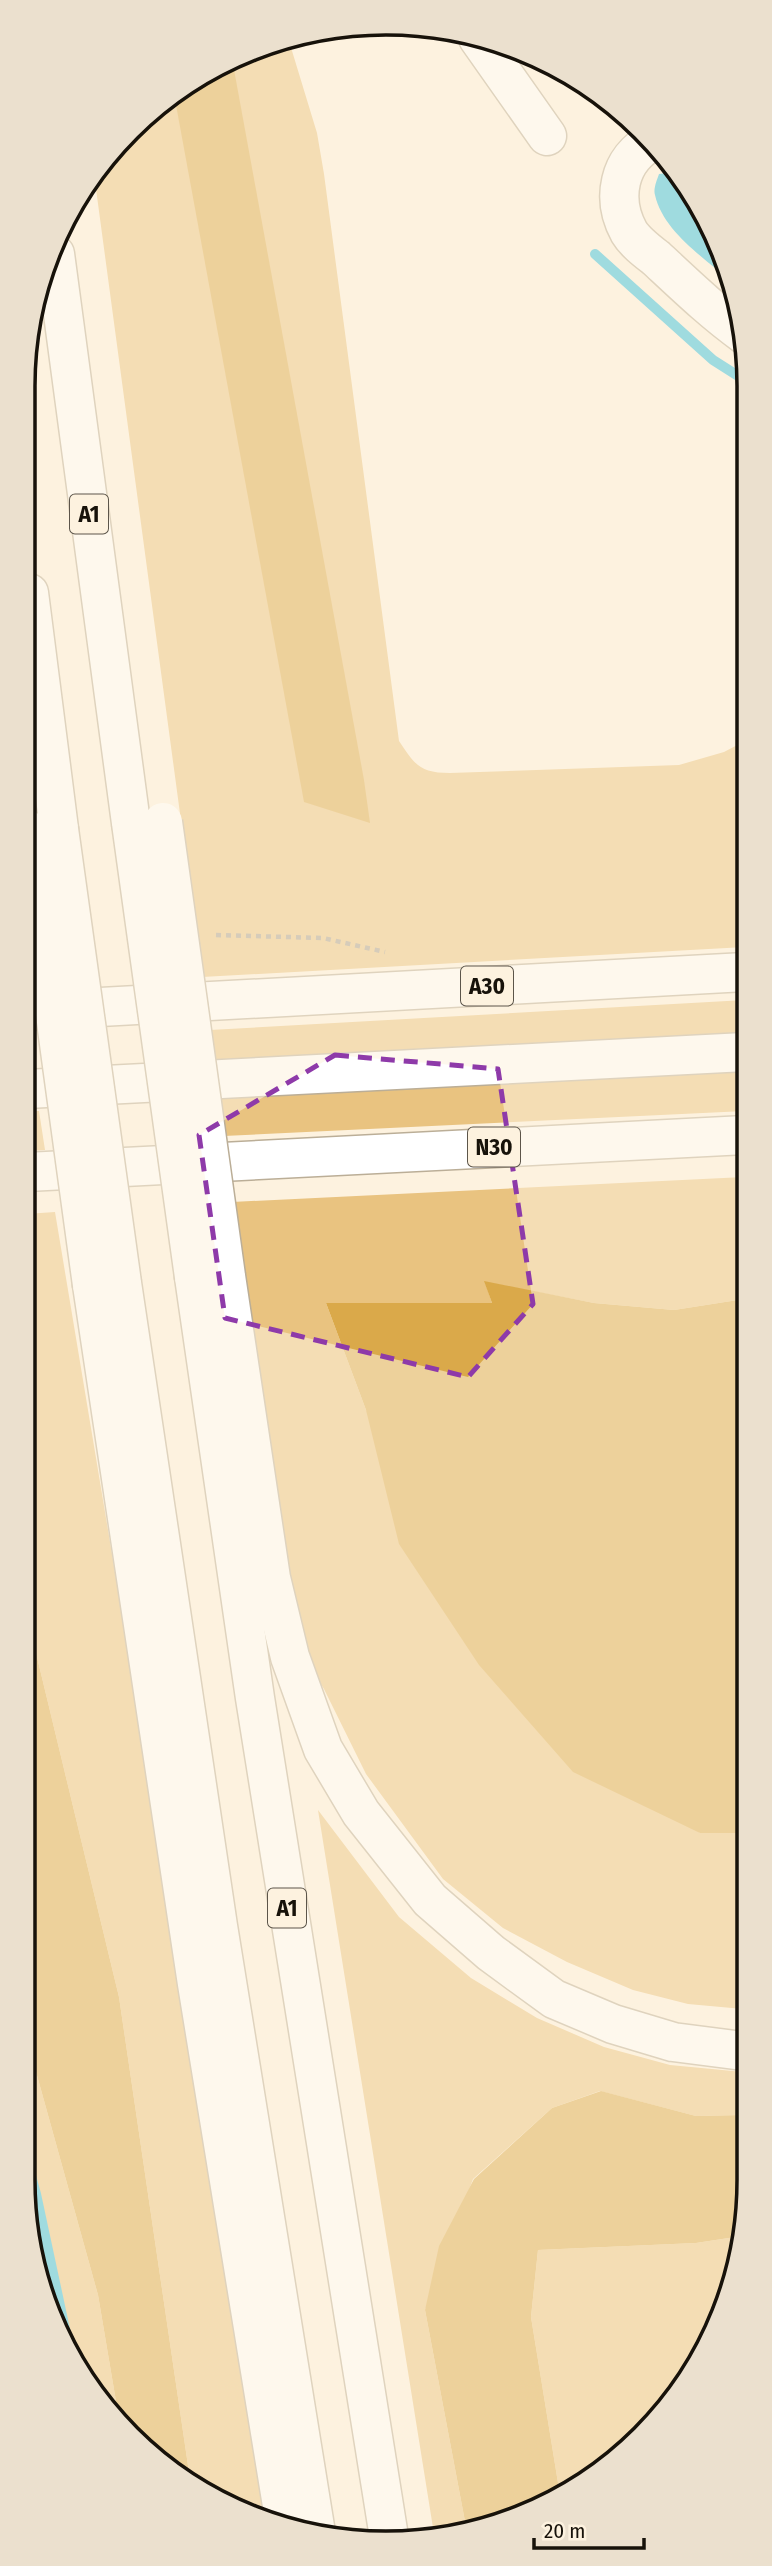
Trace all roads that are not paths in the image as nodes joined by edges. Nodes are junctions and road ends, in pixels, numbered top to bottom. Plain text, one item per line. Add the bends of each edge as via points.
1 (487, 50) edge
2 (547, 135) dead end
3 (642, 147) edge
4 (57, 266) edge
5 (731, 326) edge
6 (35, 732) edge
7 (39, 825) edge
8 (737, 972) edge
9 (35, 1011) edge
10 (737, 1052) edge
11 (35, 1089) edge
12 (737, 1135) edge
13 (35, 1172) edge
14 (210, 1277) junction
15 (107, 1284) junction
16 (737, 2050) edge
17 (284, 2515) edge
18 (314, 2523) edge
19 (388, 2531) edge

1 - 2 main road
3 - 5 main road via 622,171 618,206 631,235
4 - 14 main road, A1, bridge via 124,774 147,822
6 - 7 main road
7 - 15 main road, bridge
8 - 9 main road, A30
10 - 11 main road
12 - 13 main road, N30
14 - 16 main road, A1 via 290,1657 323,1749 360,1813 430,1900 554,1999 673,2042
14 - 19 main road, A1 via 255,1698
15 - 17 main road via 197,1984
15 - 18 main road

